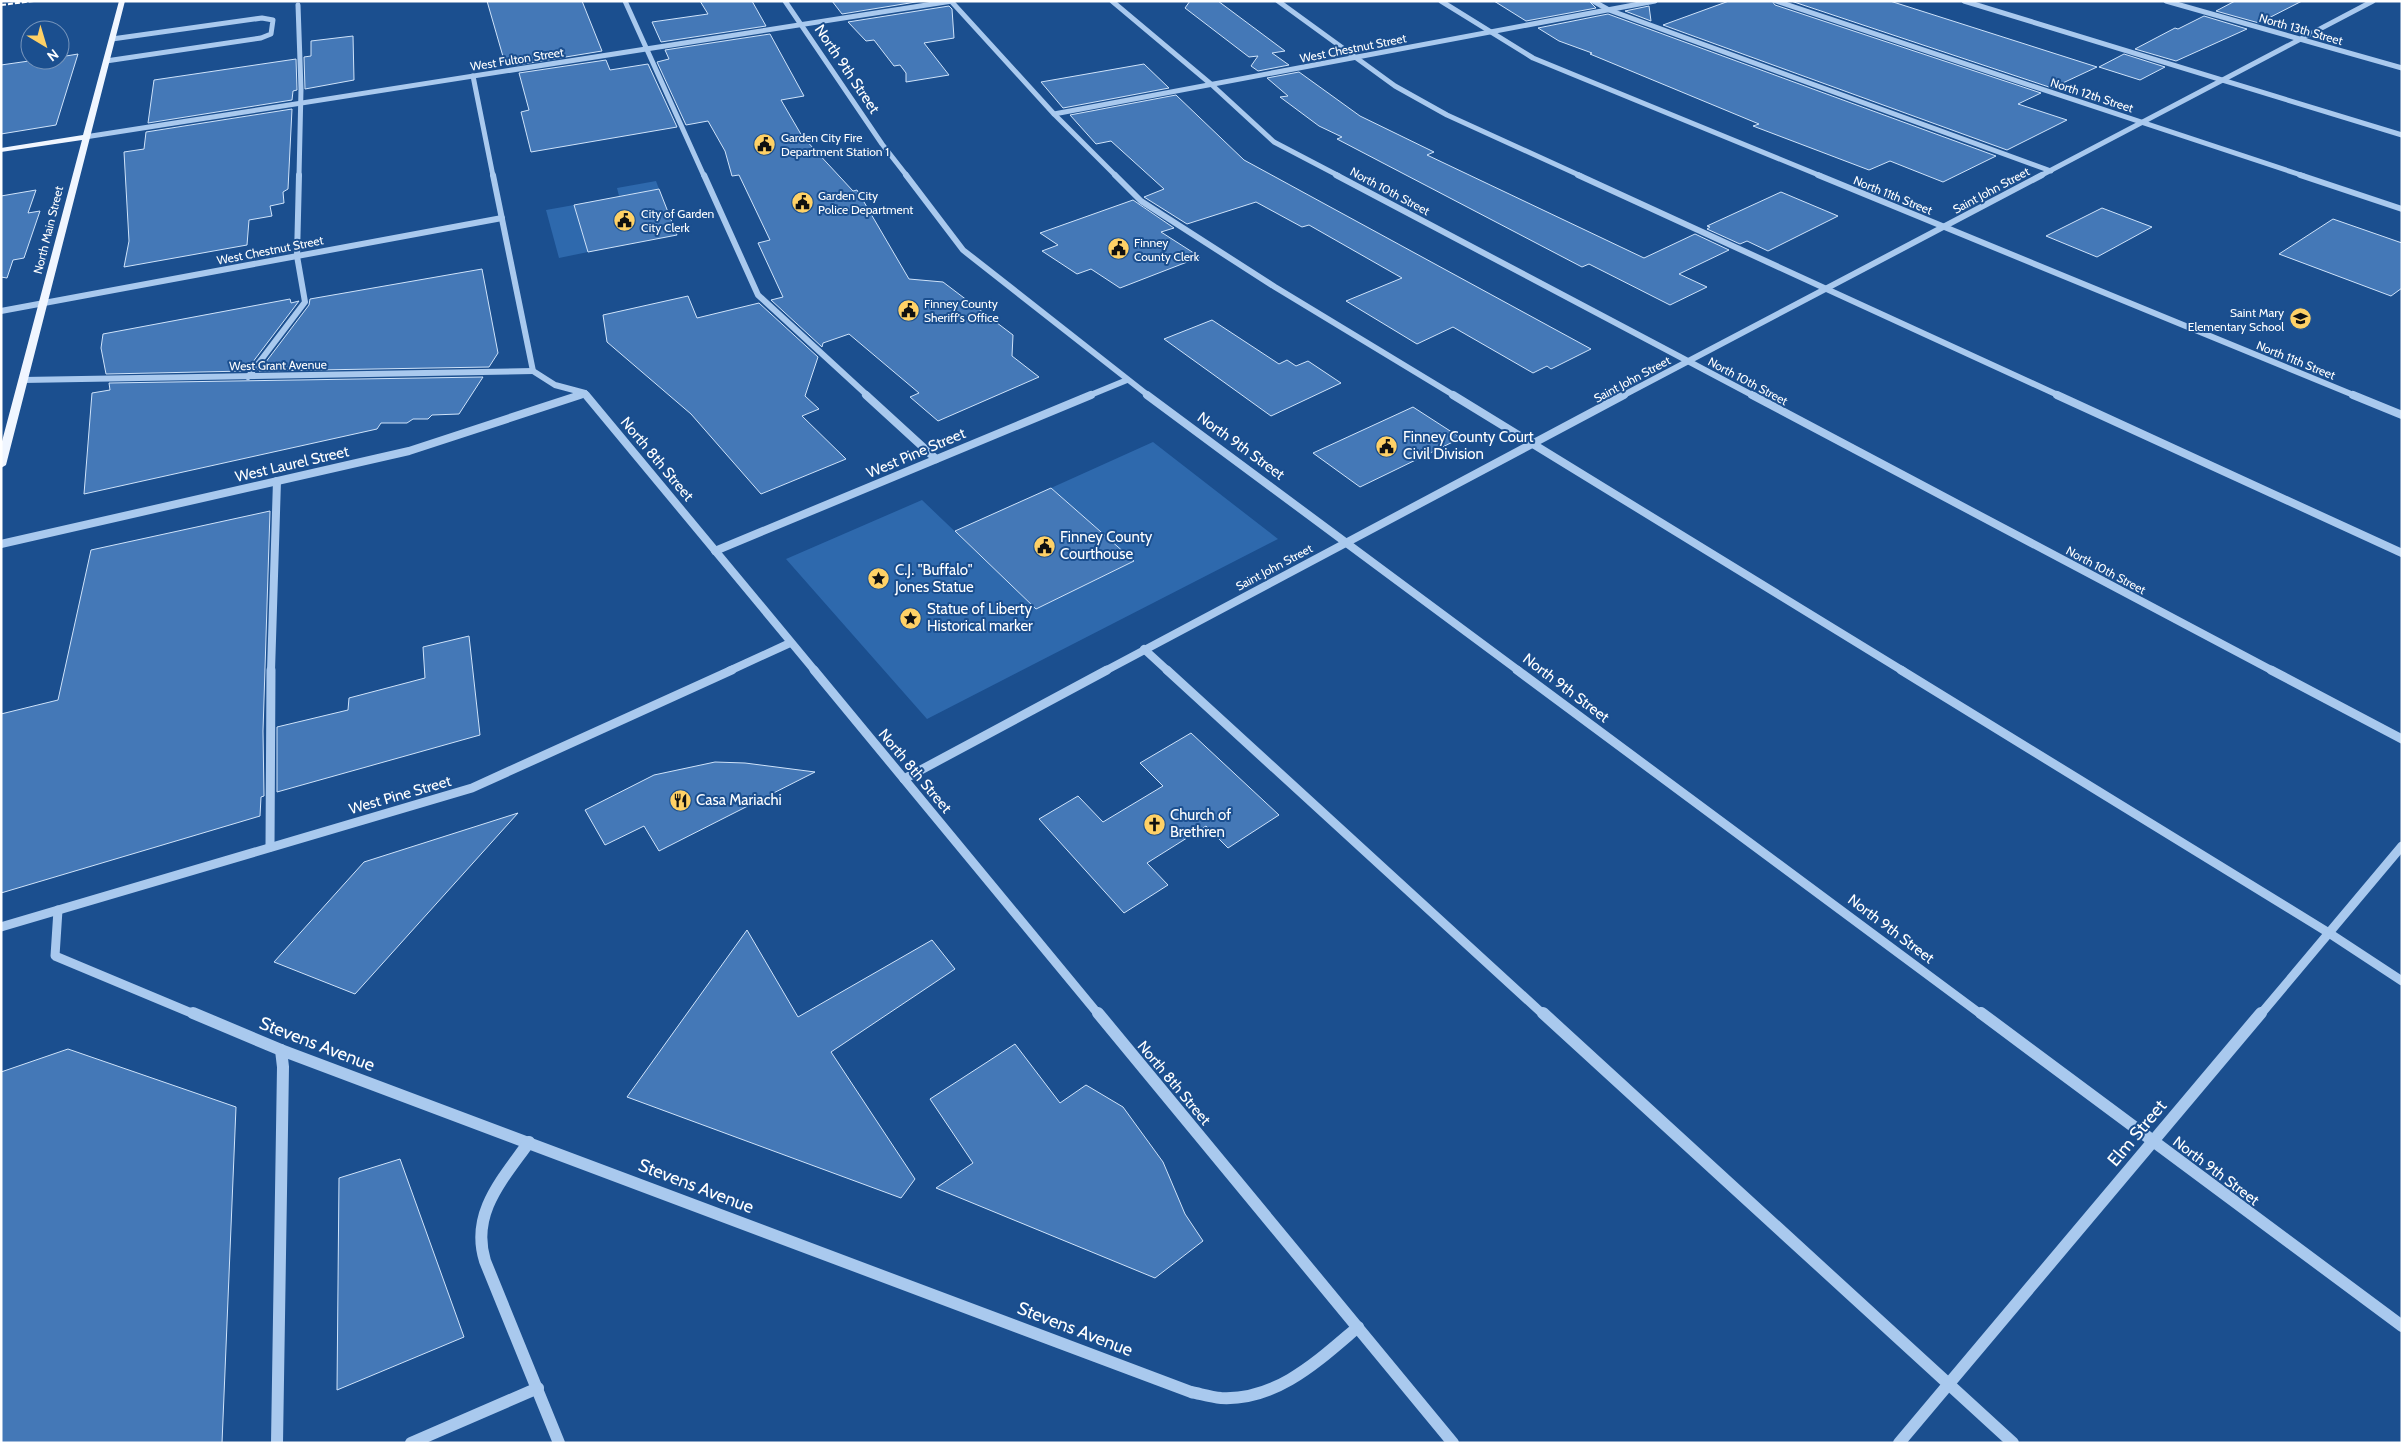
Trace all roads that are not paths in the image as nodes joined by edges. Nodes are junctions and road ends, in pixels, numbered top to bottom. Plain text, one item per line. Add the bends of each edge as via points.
1 (122, 1) edge
2 (625, 1) edge
3 (784, 1) edge
4 (951, 1) edge
5 (1112, 1) edge
6 (1278, 1) edge
7 (1441, 1) edge
8 (1593, 1) edge
9 (1655, 1) edge
10 (1776, 1) edge
11 (1964, 1) edge
12 (2166, 1) edge
13 (2373, 1) edge
14 (298, 5) dead end
15 (1609, 10) junction
16 (801, 25) junction
17 (1492, 33) junction
18 (112, 39) junction
19 (2300, 39) junction
20 (645, 49) junction
21 (1358, 58) junction
22 (106, 60) junction
23 (2402, 68) edge
24 (473, 76) junction
25 (2224, 80) junction
26 (1212, 86) junction
27 (299, 104) junction
28 (1054, 114) junction
29 (2143, 123) junction
30 (2402, 135) edge
31 (85, 137) junction
32 (1, 150) edge
33 (2050, 171) junction
34 (2402, 209) edge
35 (502, 218) junction
36 (1944, 227) junction
37 (297, 256) junction
38 (1827, 289) junction
39 (42, 303) junction
40 (1, 311) edge
41 (1689, 362) junction
42 (533, 371) junction
43 (248, 377) junction
44 (23, 380) junction
45 (1127, 380) junction
46 (585, 393) junction
47 (2402, 415) edge
48 (1533, 443) junction
49 (936, 459) junction
50 (1, 465) edge
51 (277, 481) junction
52 (1346, 541) junction
53 (1, 544) edge
54 (715, 551) junction
55 (2402, 552) edge
56 (790, 644) junction
57 (1144, 649) junction
58 (2402, 739) edge
59 (904, 778) junction
60 (2402, 846) edge
61 (270, 847) junction
62 (58, 910) junction
63 (1, 927) edge
64 (2329, 932) junction
65 (2402, 981) edge
66 (281, 1050) junction
67 (2153, 1141) junction
68 (528, 1142) junction
69 (1358, 1326) junction
70 (2402, 1326) edge
71 (1948, 1384) junction
72 (538, 1388) junction
73 (277, 1443) edge
74 (411, 1443) edge
75 (559, 1443) edge
76 (1453, 1443) edge
77 (1899, 1443) edge
78 (2013, 1443) edge

1 - 18 main road, North Main Street
2 - 20 street
3 - 16 street, North 9th Street
4 - 16 street, West Fulton Street
4 - 28 street
5 - 26 street, North 10th Street
6 - 21 street
7 - 17 street, North 11th Street
8 - 15 street
9 - 15 street, West Chestnut Street
10 - 29 street, North 12th Street
11 - 25 street
12 - 19 street, North 13th Street
13 - 19 street, Saint John Street
14 - 27 street
15 - 17 street, West Chestnut Street
15 - 33 street
16 - 20 street, West Fulton Street
16 - 45 street, North 9th Street via 882,144 963,250
17 - 21 street, West Chestnut Street
17 - 36 street, North 11th Street via 1533,58
18 - 22 main road, North Main Street
18 - 22 street via 262,18 273,20 271,34 261,38
19 - 23 street, North 13th Street
19 - 25 street, Saint John Street
20 - 24 street, West Fulton Street
20 - 49 street via 758,295
21 - 26 street, West Chestnut Street
21 - 38 street via 1395,86 1447,115
22 - 31 main road, North Main Street
24 - 27 street, West Fulton Street
24 - 35 street
25 - 29 street, Saint John Street
25 - 30 street
26 - 28 street, West Chestnut Street
26 - 41 street, North 10th Street via 1274,142
27 - 31 street, West Fulton Street
27 - 37 street
28 - 48 street via 1141,201 1275,287
29 - 33 street, Saint John Street
29 - 34 street, North 12th Street
31 - 32 main road
31 - 39 main road, North Main Street
33 - 36 street, Saint John Street
35 - 37 street, West Chestnut Street
35 - 42 street
36 - 38 street, Saint John Street
36 - 47 street, North 11th Street
37 - 39 street, West Chestnut Street
37 - 43 street via 305,302
38 - 41 street, Saint John Street
38 - 55 street
39 - 40 street, West Chestnut Street
39 - 44 main road, North Main Street
41 - 48 street, Saint John Street
41 - 58 street, North 10th Street
42 - 43 street, West Grant Avenue
42 - 46 street via 555,385
43 - 44 street, West Grant Avenue
44 - 50 main road, North Main Street
45 - 49 street, West Pine Street
45 - 52 street, North 9th Street
46 - 51 street, West Laurel Street via 409,451
46 - 54 street, North 8th Street
48 - 52 street, Saint John Street
48 - 64 street
49 - 54 street, West Pine Street
51 - 53 street, West Laurel Street
51 - 61 street via 271,646
52 - 57 street, Saint John Street
52 - 67 street, North 9th Street
54 - 56 street, North 8th Street
56 - 59 street, North 8th Street
56 - 61 street, West Pine Street via 472,788
57 - 59 street, Saint John Street
57 - 71 street
59 - 69 street, North 8th Street
60 - 64 street, Elm Street
61 - 62 street, West Pine Street
62 - 63 street, West Pine Street
62 - 66 street, Stevens Avenue via 55,956
64 - 65 street
64 - 67 street, Elm Street
66 - 68 street, Stevens Avenue
66 - 73 street
67 - 70 street, North 9th Street
67 - 71 street, Elm Street
68 - 69 street, Stevens Avenue via 1191,1392 1222,1398 1254,1396 1286,1384
68 - 72 street via 489,1203 481,1222 480,1243
69 - 76 street, North 8th Street
71 - 77 street, Elm Street
71 - 78 street
72 - 74 street
72 - 75 street

